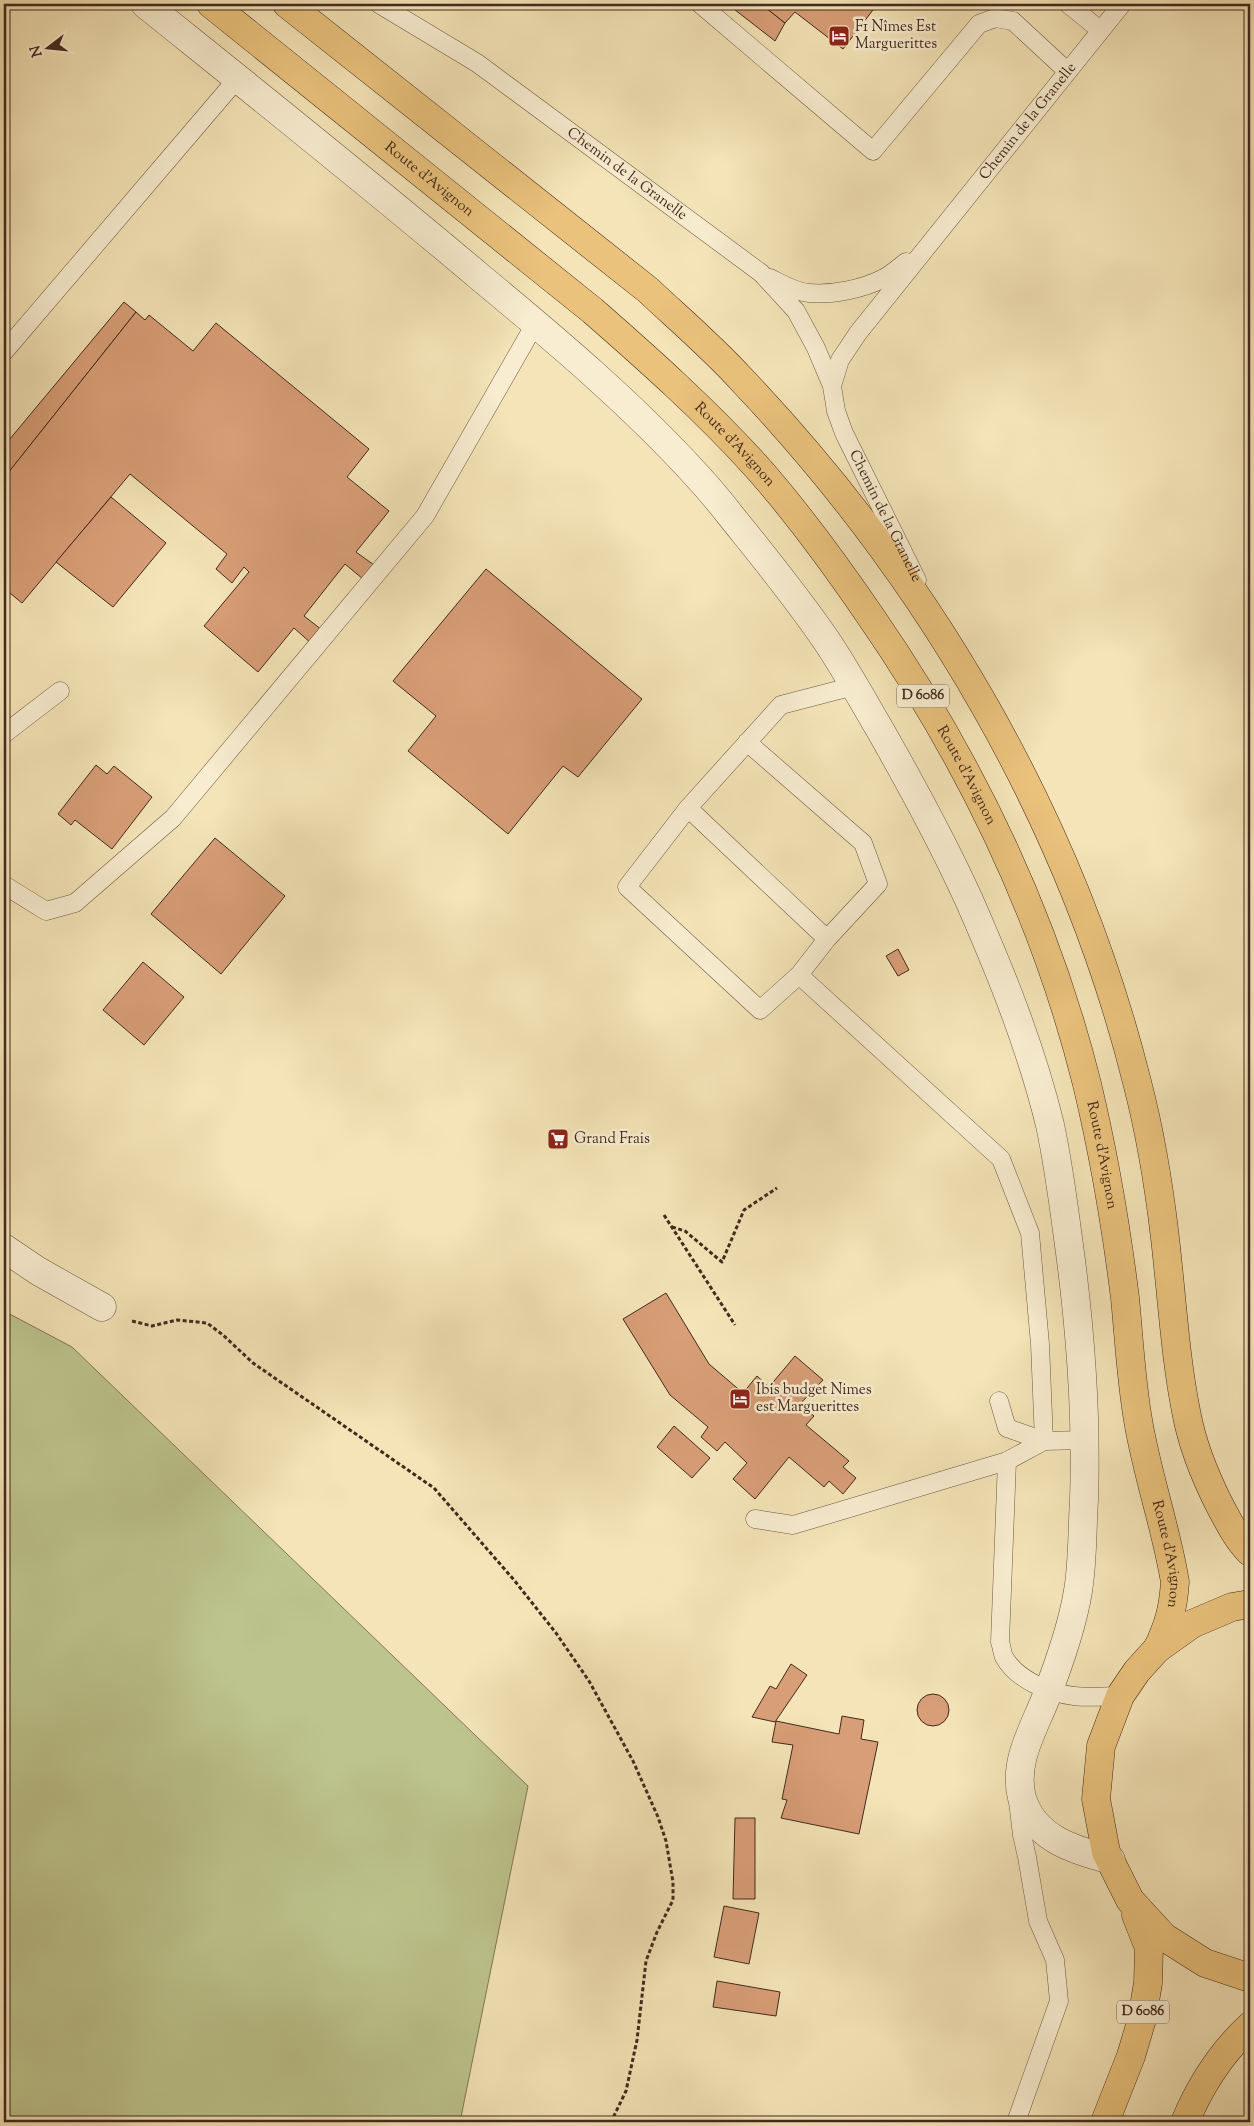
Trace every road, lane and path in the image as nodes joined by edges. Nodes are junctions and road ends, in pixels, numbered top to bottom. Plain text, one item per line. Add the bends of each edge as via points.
1 (145, 4) edge
2 (211, 4) edge
3 (287, 4) edge
4 (378, 4) edge
5 (700, 4) edge
6 (1068, 4) edge
7 (1122, 4) edge
8 (1100, 30) junction
9 (1067, 71) junction
10 (238, 78) junction
11 (937, 233) junction
12 (761, 273) junction
13 (535, 324) junction
14 (4, 352) edge
15 (832, 386) junction
16 (947, 641) junction
17 (854, 686) junction
18 (60, 692) dead end
19 (4, 734) edge
20 (747, 742) junction
21 (688, 808) junction
22 (4, 885) edge
23 (826, 939) junction
24 (799, 975) junction
25 (777, 1188) dead end
26 (664, 1215) dead end
27 (672, 1227) junction
28 (4, 1248) edge
29 (102, 1307) joint
30 (736, 1325) dead end
31 (999, 1401) dead end
32 (1084, 1440) junction
33 (1044, 1441) junction
34 (1007, 1461) junction
35 (756, 1519) dead end
36 (1250, 1552) edge
37 (1250, 1604) edge
38 (1157, 1649) junction
39 (1048, 1690) junction
40 (1120, 1696) junction
41 (1019, 1773) junction
42 (1111, 1860) junction
43 (1130, 1900) junction
44 (1250, 1978) edge
45 (1250, 2026) edge
46 (611, 2122) edge
47 (1016, 2122) edge
48 (1105, 2122) edge
49 (1185, 2122) edge

1 - 10 street
2 - 38 main road, Route d'Avignon / D 6086 via 593,311 698,406 755,466 837,567 917,687 959,760 1017,877 1066,1013 1086,1083 1112,1203 1138,1421 1175,1582 1169,1625
3 - 16 main road, D 6086 via 648,290 741,378 823,471
4 - 12 lane, Chemin de la Granelle via 477,63
5 - 9 lane via 873,151 979,24 995,18 1013,21
6 - 8 lane
7 - 8 lane, Chemin de la Granelle
8 - 9 lane, Chemin de la Granelle
9 - 11 lane, Chemin de la Granelle
10 - 13 street
10 - 14 lane
11 - 12 lane via 884,278 862,287 809,293
11 - 15 lane, Chemin de la Granelle via 858,333 840,360
12 - 15 lane, Chemin de la Granelle via 796,311
13 - 17 street via 641,420 700,479 790,589
13 - 22 lane via 425,516 174,818 76,903 46,911
15 - 16 lane, Chemin de la Granelle via 844,433
16 - 36 main road, D 6086 via 1012,754 1092,934 1138,1083 1160,1202 1187,1418 1213,1492
17 - 20 lane via 780,704
17 - 32 street via 915,790 955,870 1016,1013 1035,1070 1052,1138 1075,1285
18 - 19 lane
20 - 21 lane
20 - 23 lane via 864,843 878,884
21 - 23 lane
21 - 24 lane via 627,887 760,1010
23 - 24 lane
24 - 33 lane via 1000,1159 1030,1234 1040,1344
25 - 27 path via 744,1210 722,1262 685,1230
26 - 27 path
27 - 30 path
28 - 29 street
29 - 46 path via 129,1320 152,1326 177,1320 207,1323 253,1363 434,1488 514,1580 589,1681 633,1760 658,1817 674,1882 673,1900 646,1961 637,2040 626,2091
31 - 33 lane via 1006,1428
32 - 33 lane
32 - 39 street via 1078,1594
33 - 34 lane
34 - 35 lane via 793,1525
34 - 39 lane via 1000,1642 1004,1657 1015,1670
37 - 38 main road via 1232,1607 1192,1624
38 - 40 main road
39 - 40 lane via 1073,1696
39 - 41 street
40 - 42 main road via 1101,1746 1096,1799 1106,1852
41 - 42 street via 1025,1806 1042,1830 1063,1844
41 - 47 lane via 1018,1806 1022,1835 1038,1920 1055,1960 1059,2001
42 - 43 main road
43 - 44 main road via 1164,1937 1205,1963
43 - 48 main road, D 6086 via 1148,1948 1148,1983 1131,2056
45 - 49 main road via 1205,2081

